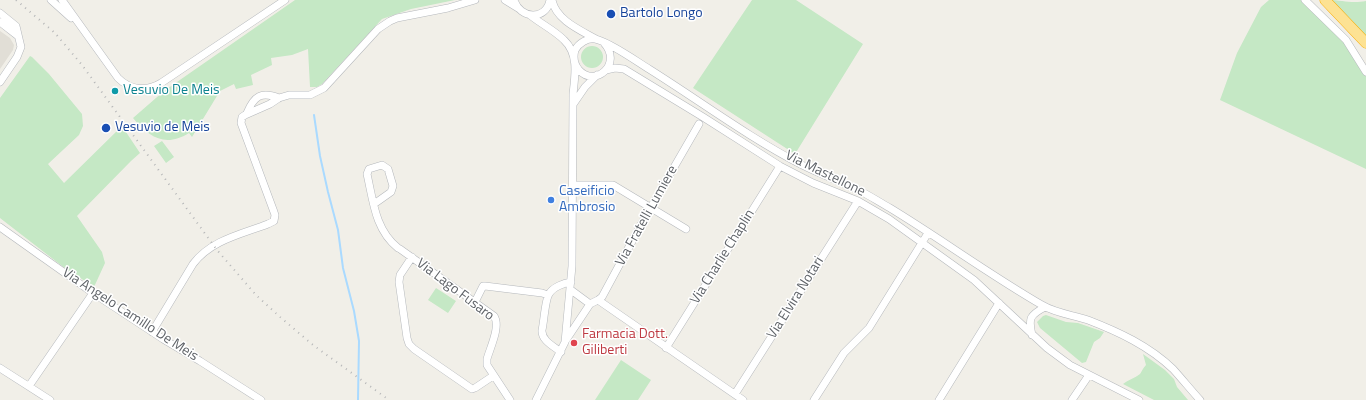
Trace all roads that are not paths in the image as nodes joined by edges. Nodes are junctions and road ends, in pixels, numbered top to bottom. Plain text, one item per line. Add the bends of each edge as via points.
1 (50, 0) edge
2 (62, 0) edge
3 (285, 0) edge
4 (475, 0) edge
5 (505, 0) edge
6 (514, 0) edge
7 (551, 0) edge
8 (1326, 0) edge
9 (1308, 1) edge
10 (520, 10) junction
11 (0, 13) edge
12 (530, 15) junction
13 (0, 22) edge
14 (86, 34) junction
15 (19, 39) junction
16 (596, 39) junction
17 (604, 43) junction
18 (1366, 43) edge
19 (574, 60) junction
20 (606, 70) junction
21 (1366, 72) edge
22 (597, 75) junction
23 (0, 82) edge
24 (279, 98) junction
25 (574, 103) junction
26 (247, 113) junction
27 (699, 124) dead end
28 (780, 166) junction
29 (573, 185) junction
30 (858, 201) junction
31 (374, 204) junction
32 (651, 207) junction
33 (0, 227) edge
34 (686, 229) dead end
35 (928, 233) junction
36 (923, 242) junction
37 (412, 257) junction
38 (571, 286) junction
39 (93, 293) junction
40 (548, 295) junction
41 (598, 300) junction
42 (475, 302) junction
43 (999, 303) junction
44 (590, 304) junction
45 (1045, 307) junction
46 (152, 332) junction
47 (1033, 336) junction
48 (565, 342) junction
49 (666, 348) junction
50 (561, 352) junction
51 (0, 368) edge
52 (1089, 375) junction
53 (494, 376) junction
54 (29, 386) junction
55 (735, 394) junction
56 (50, 400) edge
57 (261, 400) edge
58 (510, 400) edge
59 (536, 400) edge
60 (743, 400) edge
61 (814, 400) edge
62 (939, 400) edge
63 (1072, 400) edge
64 (1139, 400) edge
65 (1200, 400) edge

1 - 14 street
2 - 14 street
3 - 14 street via 152,88 136,88 120,81
4 - 24 street via 390,21 378,29 324,88 310,95
5 - 10 street
6 - 10 street
7 - 12 street via 543,11
7 - 16 street via 562,17
8 - 18 highway
9 - 21 street via 1346,40
10 - 12 street
11 - 15 street via 16,26
12 - 19 street via 564,40
13 - 15 street
15 - 23 street via 19,52
16 - 17 street
16 - 19 street via 582,42 575,50
17 - 20 street via 610,53
17 - 35 street, Via Mastellone via 685,91 758,140 802,165 859,190
19 - 22 street via 582,73
19 - 25 street
20 - 22 street
20 - 28 street, Via Mastellone via 624,69
22 - 25 street
24 - 26 street
24 - 26 street via 267,94 256,98
25 - 29 street
26 - 46 street via 242,117 241,123 274,212 274,221 219,243 200,255
27 - 32 street, Via Fratelli Lumiere
28 - 30 street, Via Mastellone via 813,183
28 - 49 street, Via Charlie Chaplin
29 - 32 street via 612,185
29 - 38 street
30 - 36 street, Via Mastellone
30 - 55 street, Via Elvira Notari
31 - 31 street, Via Lago Fusaro via 368,172 369,169 382,165 388,169 393,186 391,192
31 - 37 street, Via Lago Fusaro via 388,239
32 - 34 street
32 - 41 street, Via Fratelli Lumiere
33 - 39 street, Via Angelo Camillo De Meis
35 - 36 street
35 - 45 street, Via Mastellone
36 - 43 street, Via Mastellone via 974,280
36 - 61 street via 869,328 844,353
37 - 42 street, Via Lago Fusaro
37 - 53 street via 398,282 409,344 472,389
38 - 40 street via 560,285
38 - 44 street
38 - 48 street
39 - 46 street, Via Angelo Camillo De Meis
39 - 54 street
40 - 42 street via 542,292 483,286
40 - 50 street via 542,335
41 - 44 street, Via Fratelli Lumiere
41 - 49 street
42 - 53 street, Via Lago Fusaro via 494,316 497,322 486,362
43 - 47 street, Via Mastellone
43 - 62 street
44 - 48 street
45 - 47 street via 1034,312 1031,317 1029,324
45 - 65 street, Via Mastellone via 1115,331 1136,342 1159,357
46 - 57 street, Via Angelo Camillo De Meis
47 - 52 street, Via Mastellone via 1070,365
48 - 50 street
49 - 55 street
50 - 59 street
51 - 54 street
52 - 63 street
52 - 64 street, Via Mastellone
53 - 58 street, Via Lago Fusaro
54 - 56 street
55 - 60 street

